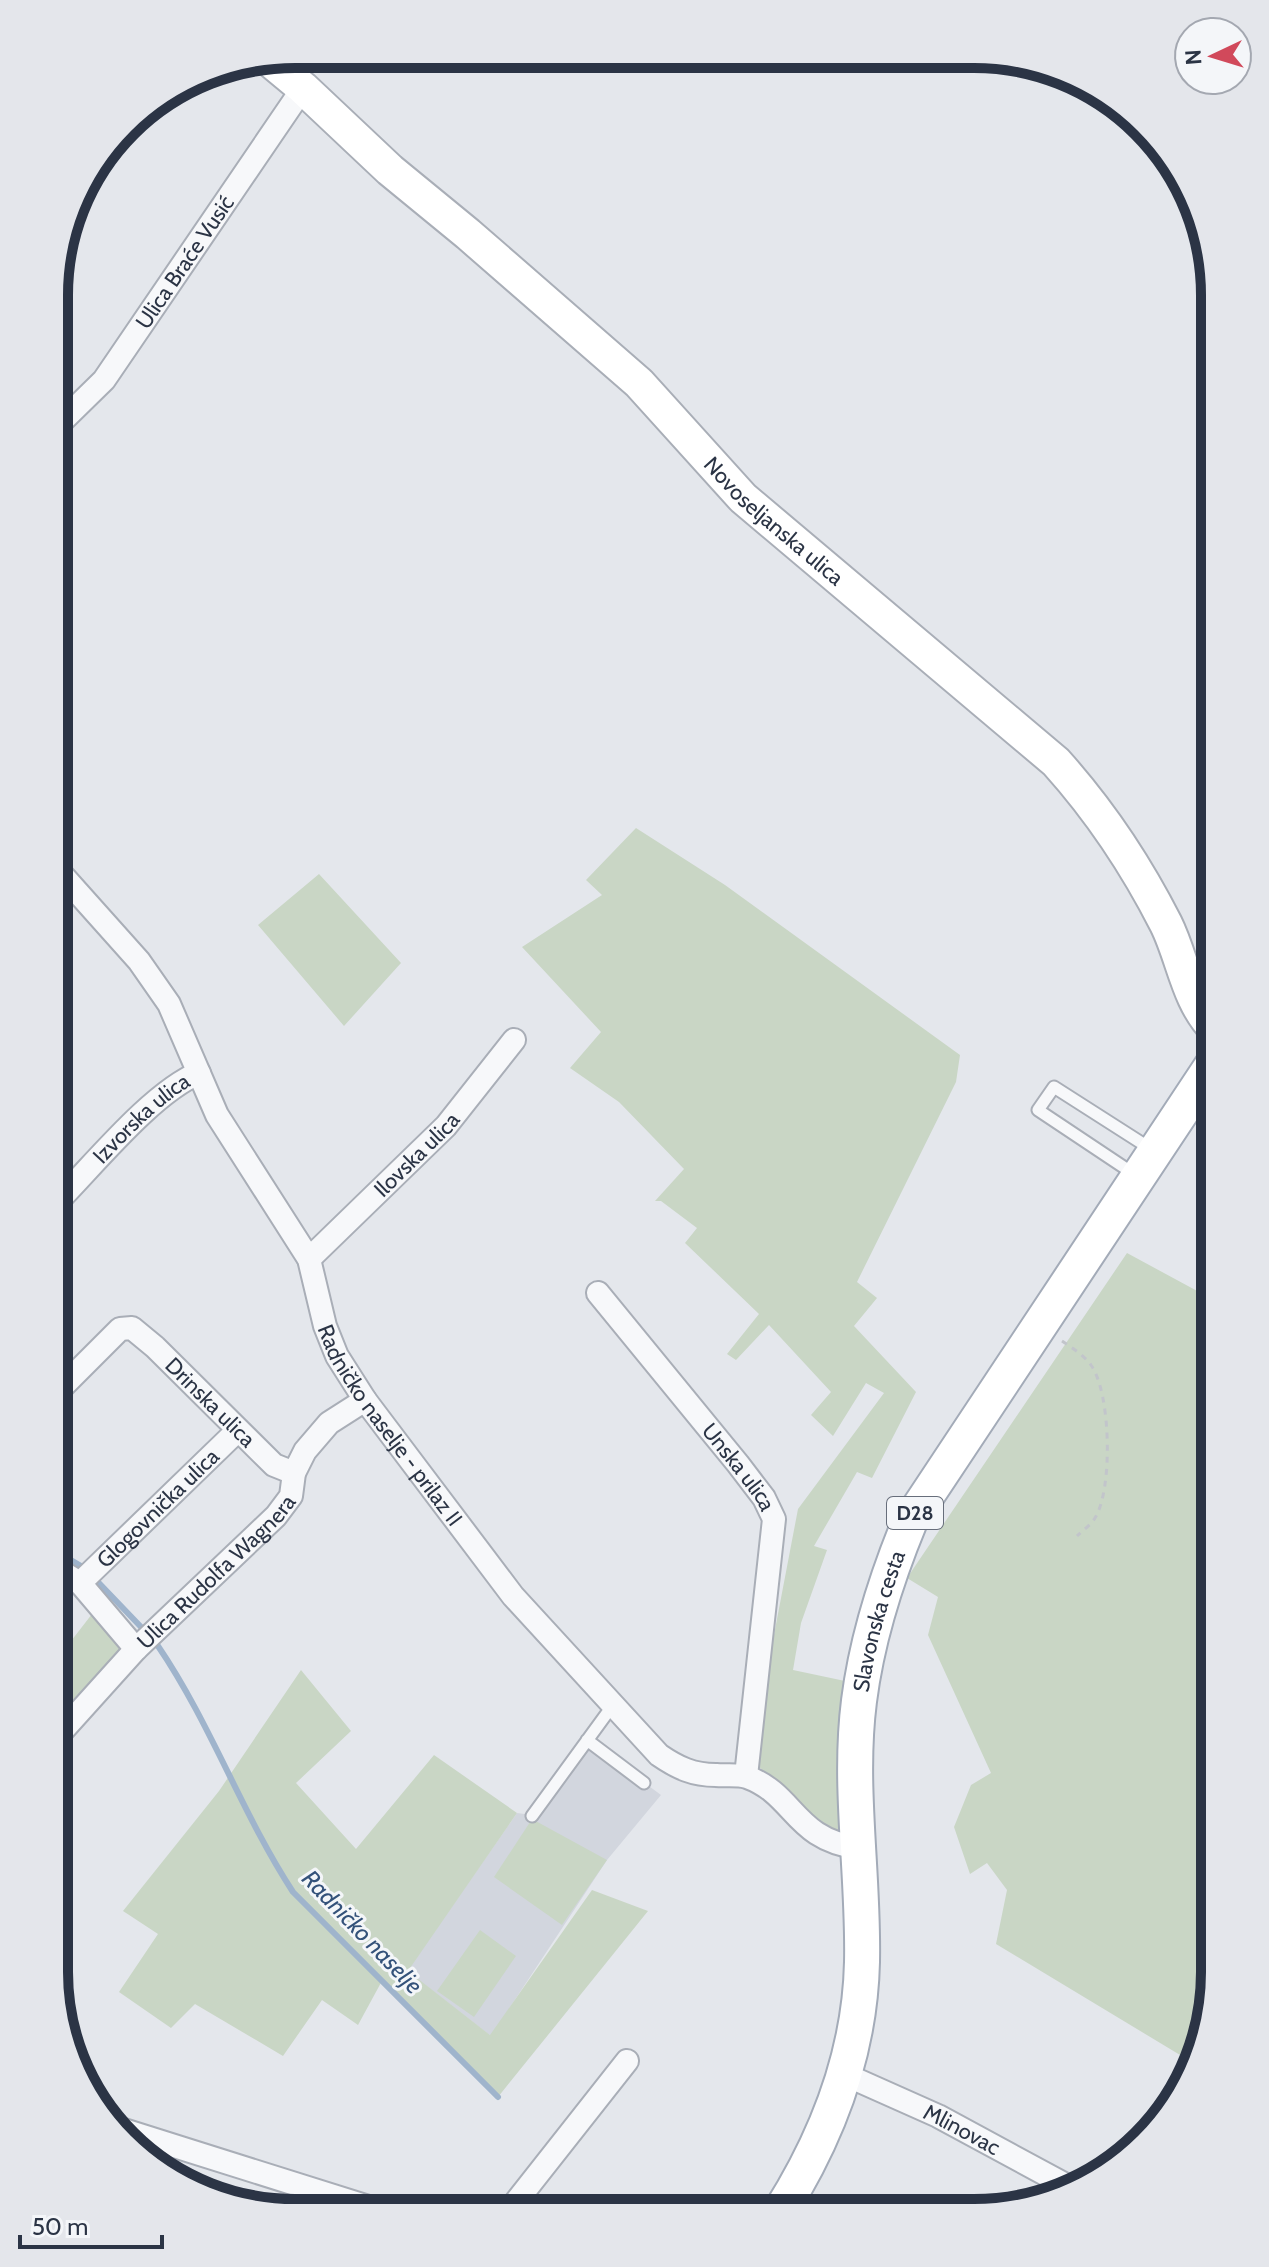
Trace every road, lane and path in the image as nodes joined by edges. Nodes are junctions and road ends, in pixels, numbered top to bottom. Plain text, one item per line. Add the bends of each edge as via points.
1 (280, 69) edge
2 (303, 88) junction
3 (68, 415) edge
4 (68, 882) edge
5 (1201, 1009) edge
6 (514, 1040) dead end
7 (199, 1073) junction
8 (1201, 1082) edge
9 (1146, 1163) junction
10 (68, 1191) edge
11 (309, 1259) junction
12 (598, 1293) dead end
13 (1039, 1325) junction
14 (68, 1381) edge
15 (365, 1400) junction
16 (237, 1431) junction
17 (294, 1473) junction
18 (1077, 1536) dead end
19 (68, 1576) edge
20 (80, 1583) junction
21 (136, 1649) junction
22 (613, 1705) junction
23 (68, 1724) edge
24 (587, 1740) junction
25 (746, 1776) junction
26 (644, 1783) dead end
27 (532, 1816) dead end
28 (859, 1848) junction
29 (627, 2061) dead end
30 (846, 2075) junction
31 (136, 2134) edge
32 (1060, 2182) edge
33 (343, 2199) edge
34 (518, 2199) edge
35 (787, 2199) edge

1 - 2 main road, Novoseljanska ulica
2 - 3 street, Ulica Braće Vusić via 104,380
2 - 5 main road, Novoseljanska ulica via 390,170 639,383 743,498 1056,762 1088,798 1147,888
4 - 7 street, Radničko naselje - prilaz II via 169,1004
6 - 11 street, Ilovska ulica via 446,1126
7 - 10 street, Izvorska ulica via 182,1080 151,1107
7 - 11 street, Radničko naselje - prilaz II via 217,1115
8 - 9 main road, Slavonska cesta / D28
9 - 9 lane via 1038,1110 1054,1087
9 - 13 main road, Slavonska cesta / D28
11 - 15 street, Radničko naselje - prilaz II via 325,1326
12 - 25 street, Unska ulica via 738,1464 774,1519
13 - 18 path via 1091,1365 1100,1387 1106,1488 1095,1519
13 - 28 main road, Slavonska cesta / D28 via 910,1521 887,1577 859,1703
14 - 16 street, Drinska ulica via 120,1329 132,1328
15 - 17 street, Ulica Rudolfa Wagnera via 329,1423
15 - 22 street, Radničko naselje - prilaz II via 513,1596
16 - 17 street, Drinska ulica via 274,1465
16 - 20 street, Glogovnička ulica
17 - 21 street, Ulica Rudolfa Wagnera via 291,1496 276,1516
19 - 20 street
20 - 21 street
21 - 23 street, Ulica Rudolfa Wagnera
22 - 24 lane
22 - 25 street, Radničko naselje - prilaz II via 659,1755 682,1770
24 - 26 lane
24 - 27 lane
25 - 28 street via 771,1792 810,1832 832,1845
28 - 30 main road, Slavonska cesta / D28 via 862,1962
29 - 34 street
30 - 32 street, Mlinovac via 938,2116
30 - 35 main road, Slavonska cesta / D28 via 826,2128
31 - 33 street

